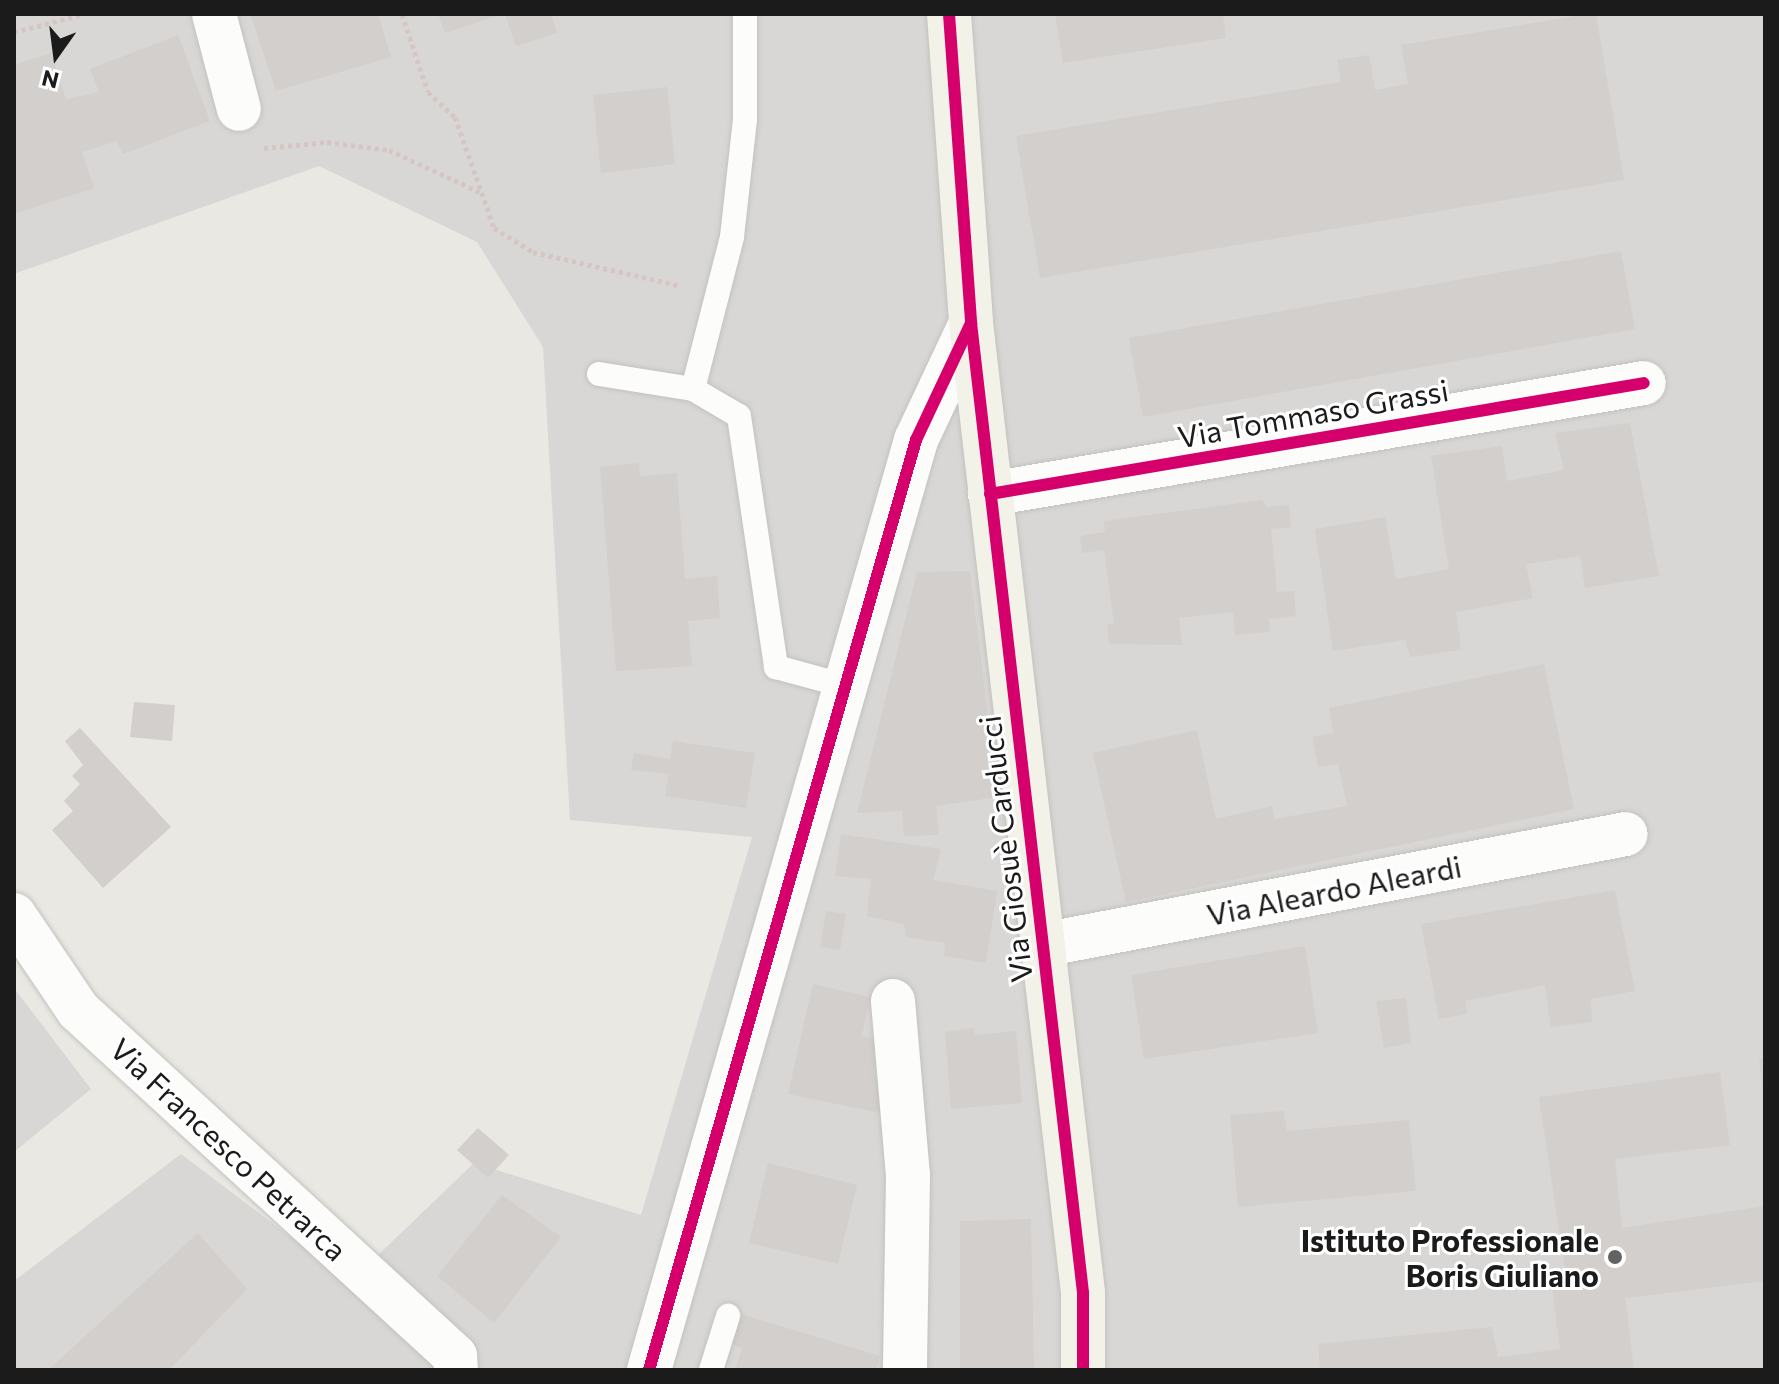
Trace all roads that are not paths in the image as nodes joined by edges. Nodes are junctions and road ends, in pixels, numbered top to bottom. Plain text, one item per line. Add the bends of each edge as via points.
1 (214, 14) edge
2 (745, 14) edge
3 (949, 14) edge
4 (239, 109) road end
5 (971, 323) junction
6 (599, 374) dead end
7 (1644, 383) dead end
8 (693, 389) junction
9 (990, 494) junction
10 (846, 686) junction
11 (1626, 834) dead end
12 (14, 915) edge
13 (1042, 945) junction
14 (893, 1001) dead end
15 (728, 1316) dead end
16 (456, 1370) edge
17 (649, 1370) edge
18 (711, 1370) edge
19 (905, 1370) edge
20 (1083, 1370) edge

1 - 4 street
2 - 8 lane via 732,237
3 - 5 street, Via Giosuè Carducci
5 - 9 street, Via Giosuè Carducci
5 - 10 street via 916,440
6 - 8 lane
7 - 9 street, Via Tommaso Grassi
8 - 10 lane via 739,416 776,667
9 - 13 street, Via Giosuè Carducci
10 - 17 street
11 - 13 street, Via Aleardo Aleardi
12 - 16 street, Via Francesco Petrarca via 78,1010 455,1356
13 - 20 street, Via Giosuè Carducci via 1083,1293
14 - 19 street via 908,1175
15 - 18 lane

